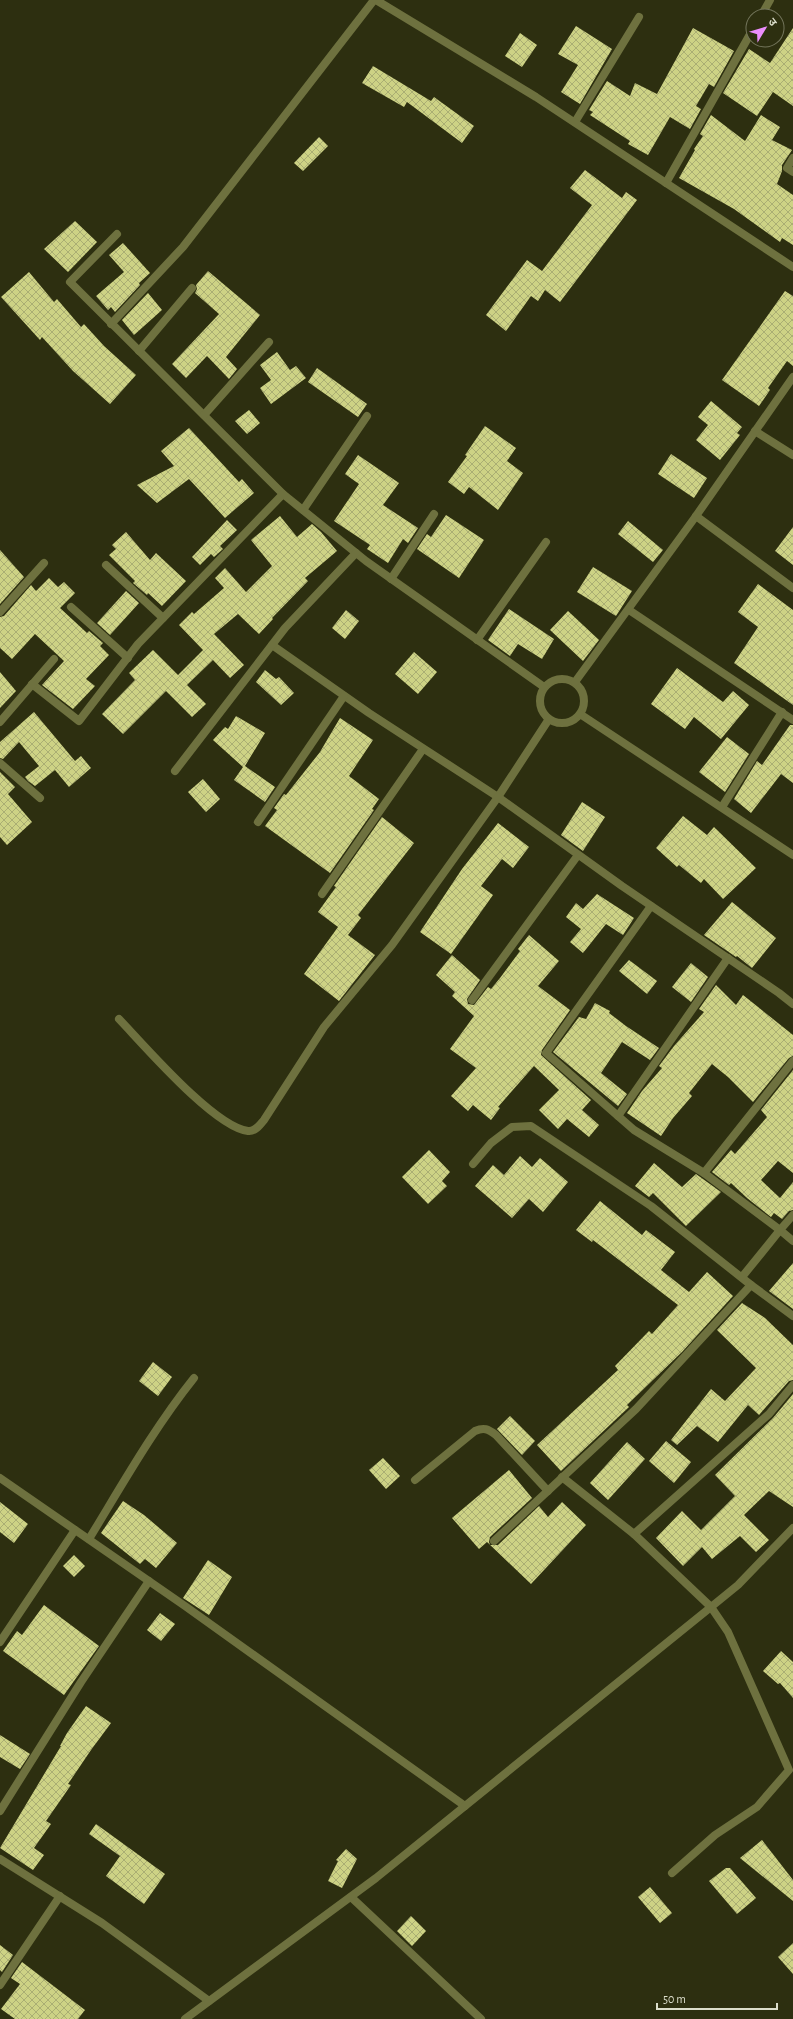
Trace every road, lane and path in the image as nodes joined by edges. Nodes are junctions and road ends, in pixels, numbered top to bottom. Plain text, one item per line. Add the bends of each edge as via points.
1 (375, 0) edge
2 (639, 17) dead end
3 (745, 44) edge
4 (575, 122) junction
5 (793, 158) edge
6 (793, 172) edge
7 (666, 182) junction
8 (117, 234) dead end
9 (793, 267) edge
10 (192, 288) dead end
11 (112, 324) junction
12 (269, 342) dead end
13 (139, 351) junction
14 (793, 377) edge
15 (204, 415) junction
16 (367, 416) dead end
17 (755, 431) junction
18 (793, 455) edge
19 (283, 494) junction
20 (304, 510) junction
21 (434, 514) dead end
22 (696, 516) junction
23 (546, 542) dead end
24 (356, 553) junction
25 (44, 563) dead end
26 (106, 565) dead end
27 (391, 579) junction
28 (793, 588) edge
29 (71, 607) dead end
30 (629, 610) junction
31 (0, 612) edge
32 (163, 618) junction
33 (477, 640) junction
34 (272, 645) junction
35 (128, 658) junction
36 (54, 659) dead end
37 (575, 682) junction
38 (32, 684) junction
39 (544, 687) junction
40 (344, 696) junction
41 (782, 712) junction
42 (580, 714) junction
43 (549, 719) junction
44 (793, 720) edge
45 (0, 722) edge
46 (423, 748) junction
47 (0, 763) edge
48 (175, 771) dead end
49 (498, 797) junction
50 (40, 798) dead end
51 (722, 807) junction
52 (258, 822) dead end
53 (578, 855) junction
54 (793, 855) edge
55 (322, 894) dead end
56 (651, 906) junction
57 (728, 958) junction
58 (472, 1000) dead end
59 (793, 1004) edge
60 (119, 1019) dead end
61 (793, 1060) edge
62 (618, 1116) junction
63 (473, 1164) dead end
64 (704, 1173) junction
65 (793, 1215) edge
66 (780, 1230) junction
67 (793, 1241) edge
68 (742, 1277) junction
69 (751, 1285) junction
70 (793, 1316) edge
71 (194, 1378) dead end
72 (793, 1385) edge
73 (562, 1477) junction
74 (0, 1479) edge
75 (415, 1480) dead end
76 (548, 1491) junction
77 (793, 1528) edge
78 (74, 1530) junction
79 (634, 1534) junction
80 (88, 1539) junction
81 (494, 1541) dead end
82 (149, 1582) junction
83 (711, 1607) junction
84 (0, 1642) edge
85 (791, 1771) edge
86 (465, 1806) junction
87 (0, 1811) edge
88 (0, 1859) edge
89 (672, 1873) dead end
90 (60, 1896) junction
91 (351, 1897) junction
92 (0, 1985) edge
93 (209, 2001) junction
94 (185, 2019) edge
95 (481, 2019) edge

1 - 4 street
1 - 11 street via 183,247
2 - 4 street
3 - 7 street
4 - 7 street
5 - 6 street via 787,168
7 - 9 street
8 - 11 street via 70,282
10 - 13 street
11 - 13 street
12 - 15 street
13 - 15 street
14 - 17 street
15 - 19 street
16 - 20 street
17 - 18 street
17 - 22 street
19 - 20 street
19 - 32 street
20 - 24 street
21 - 27 street
22 - 28 street
22 - 30 street
23 - 33 street
24 - 27 street
24 - 34 street
25 - 31 street
26 - 32 street
27 - 33 street
29 - 35 street
30 - 37 street
30 - 41 street
32 - 35 street
33 - 39 street
34 - 40 street
34 - 48 street
35 - 38 street via 79,721
36 - 38 street
37 - 39 street via 569,679 555,679
37 - 42 street via 584,694 585,701
38 - 45 street
39 - 43 street via 539,700 540,707
40 - 46 street
40 - 52 street
41 - 44 street
41 - 51 street
42 - 43 street via 569,722 562,723
42 - 51 street
43 - 49 street
46 - 49 street
46 - 55 street
47 - 50 street
49 - 53 street
49 - 60 street via 392,945 324,1027 264,1120 254,1130 249,1131 232,1125 195,1098
51 - 54 street
53 - 56 street
53 - 58 street
56 - 57 street
56 - 62 street via 546,1053
57 - 59 street
57 - 62 street
61 - 64 street
62 - 64 street via 634,1130
63 - 68 street via 491,1143 512,1127 531,1126 651,1206
64 - 66 street
65 - 66 street
66 - 67 street
66 - 68 street
68 - 69 street
69 - 70 street
69 - 73 street via 636,1409
71 - 80 street via 176,1400
72 - 79 street via 769,1414
73 - 76 street
73 - 79 street
74 - 78 street
75 - 76 street via 482,1428 496,1435
76 - 81 street
77 - 83 street via 738,1585
78 - 80 street
78 - 84 street
79 - 83 street
80 - 82 street
82 - 86 street
82 - 87 street via 81,1682
83 - 85 street via 728,1632
83 - 86 street
85 - 89 street via 757,1807 716,1834
86 - 91 street
88 - 90 street
90 - 92 street
90 - 93 street via 102,1923
91 - 93 street
91 - 95 street
93 - 94 street

